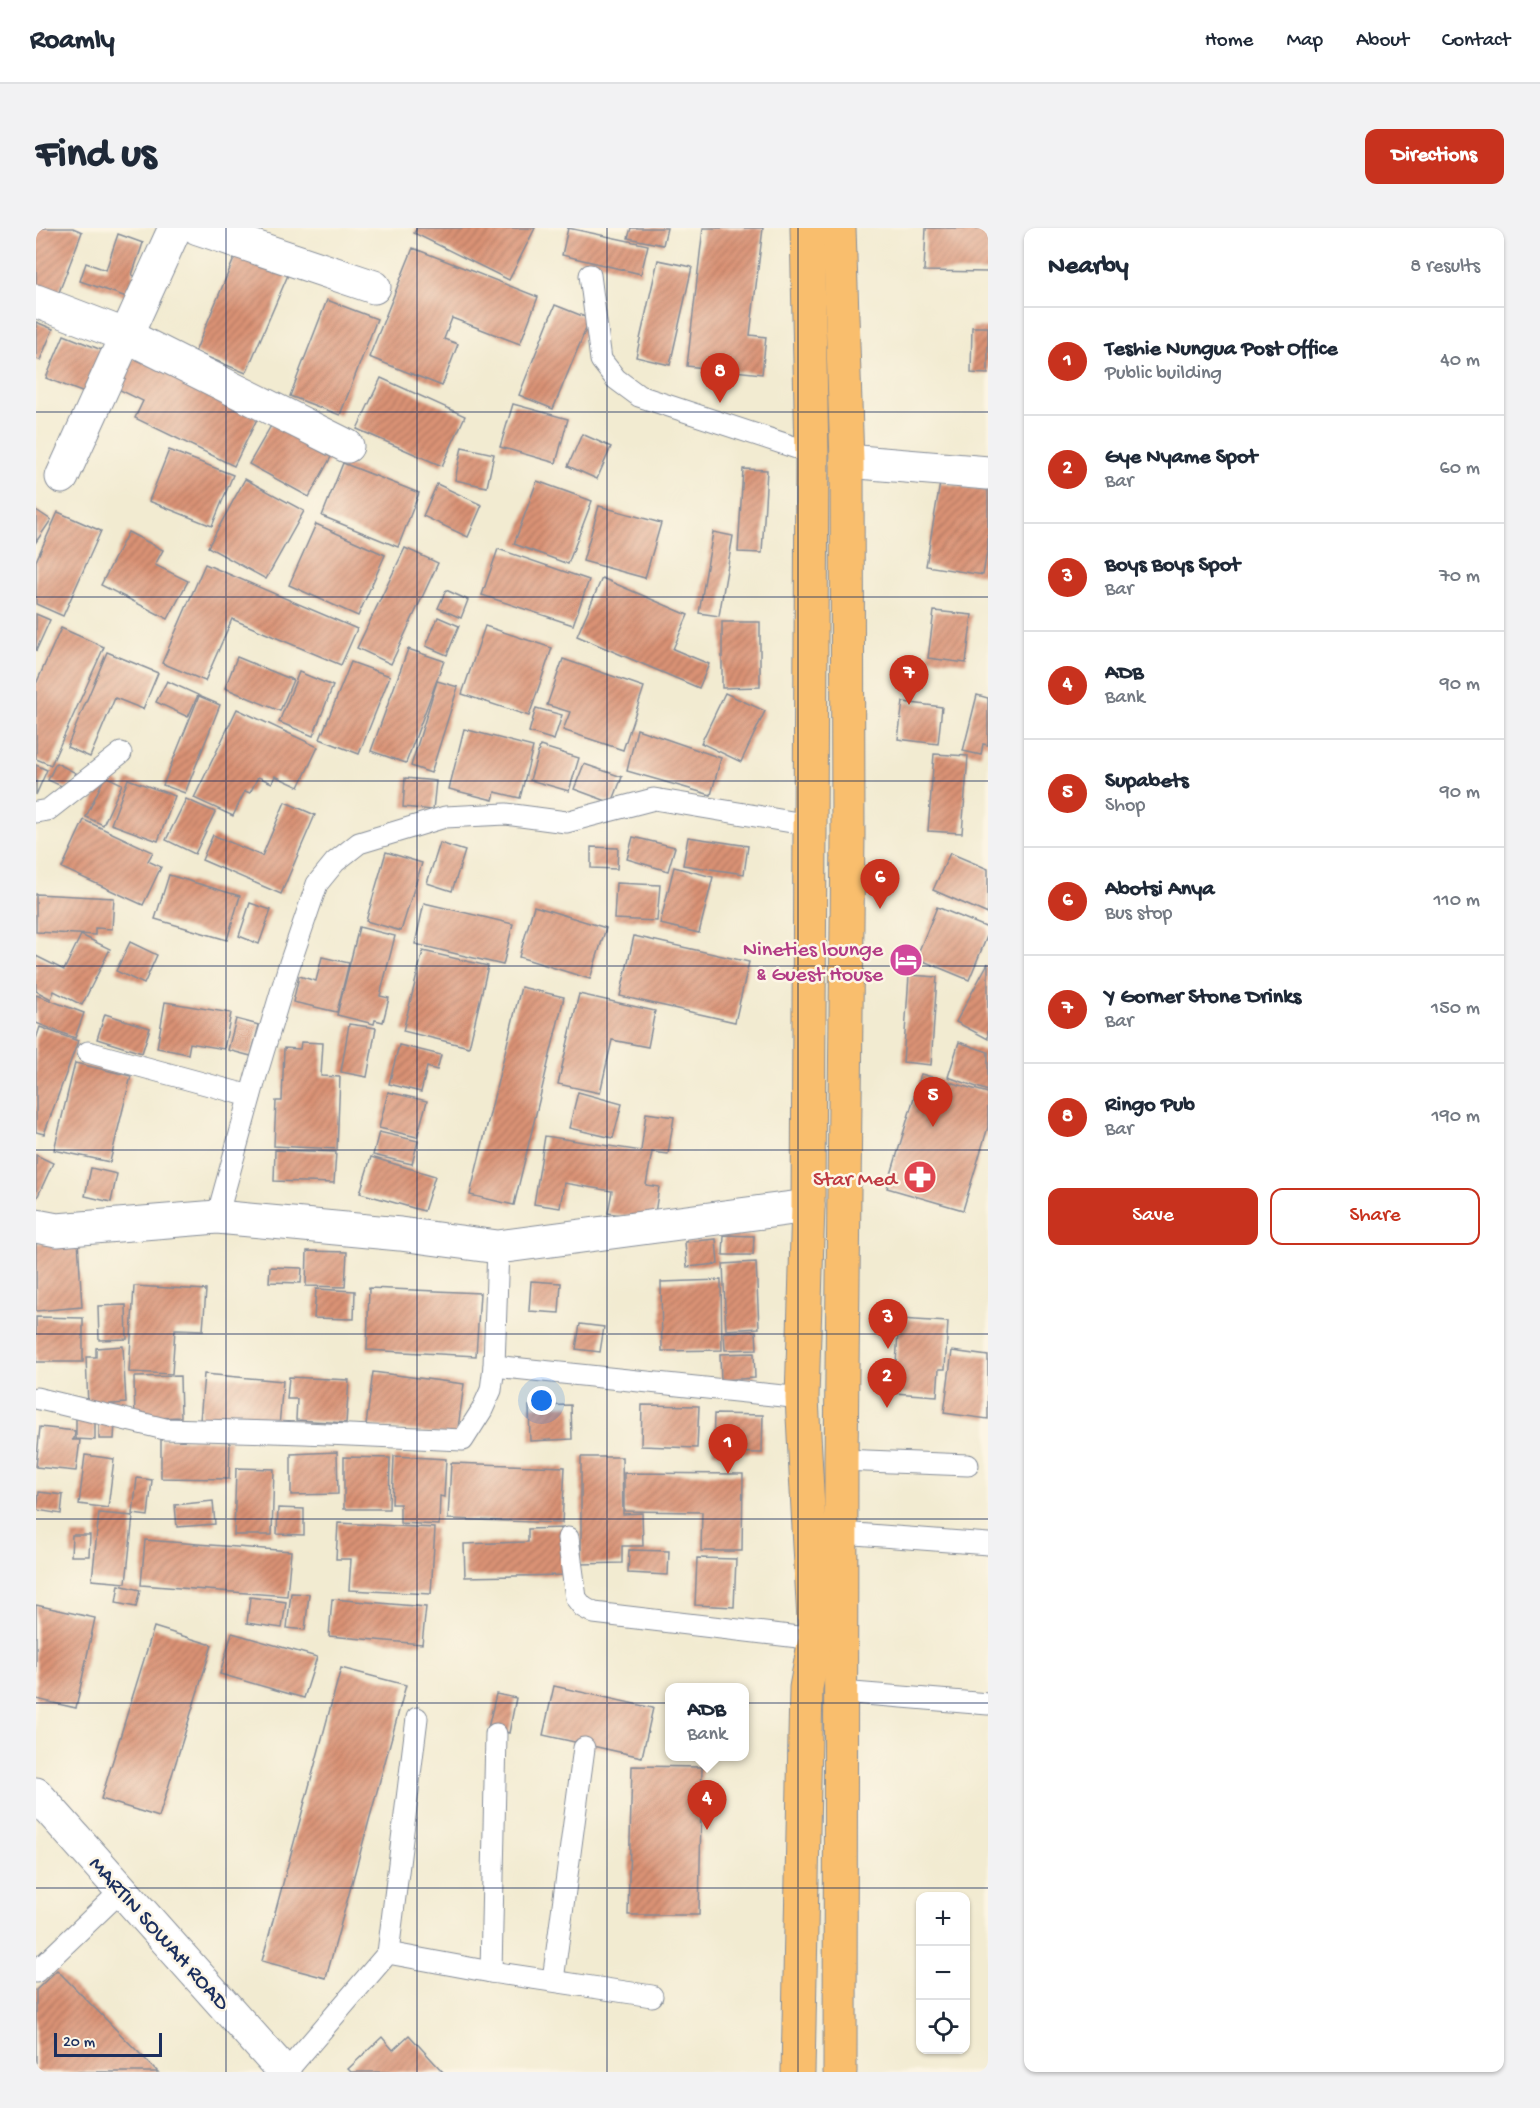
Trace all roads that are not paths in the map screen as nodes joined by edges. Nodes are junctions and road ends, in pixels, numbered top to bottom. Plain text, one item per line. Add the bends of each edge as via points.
1 (175, 228) edge
2 (198, 228) edge
3 (807, 228) edge
4 (839, 228) edge
5 (590, 275) dead end
6 (374, 287) dead end
7 (36, 301) edge
8 (128, 336) junction
9 (347, 446) dead end
10 (812, 453) junction
11 (847, 461) junction
12 (988, 473) edge
13 (62, 477) dead end
14 (121, 753) dead end
15 (36, 812) edge
16 (810, 825) junction
17 (88, 1052) dead end
18 (250, 1096) junction
19 (808, 1206) junction
20 (217, 1217) junction
21 (36, 1226) edge
22 (498, 1247) junction
23 (494, 1366) junction
24 (36, 1398) edge
25 (802, 1398) junction
26 (841, 1460) junction
27 (968, 1465) dead end
28 (842, 1533) junction
29 (568, 1538) dead end
30 (988, 1544) edge
31 (814, 1640) junction
32 (841, 1692) junction
33 (988, 1704) edge
34 (417, 1718) dead end
35 (496, 1734) dead end
36 (584, 1748) dead end
37 (36, 1794) edge
38 (123, 1889) junction
39 (388, 1953) junction
40 (36, 1972) edge
41 (491, 1972) junction
42 (553, 1980) junction
43 (652, 1996) dead end
44 (285, 2072) edge
45 (798, 2072) edge
46 (840, 2072) edge

1 - 8 street
2 - 6 street
3 - 10 main road
4 - 11 main road
5 - 10 lane via 601,360 616,379 639,396
7 - 8 street
8 - 9 street
8 - 13 street
10 - 16 main road
11 - 12 street
11 - 26 main road via 848,847
14 - 15 lane via 48,810
16 - 18 lane via 654,799 566,822 506,814 445,818 359,843 335,862 317,884
16 - 19 main road
17 - 18 lane
18 - 20 lane
19 - 22 street
19 - 25 main road
20 - 21 street via 57,1230
20 - 22 street
22 - 23 lane
23 - 24 lane via 491,1390 463,1440 165,1429
23 - 25 lane
25 - 31 main road
26 - 27 lane
26 - 28 main road
28 - 30 lane
28 - 32 main road
29 - 31 lane via 576,1598 583,1608 594,1613
31 - 45 main road via 806,1688
32 - 33 lane
32 - 46 main road
34 - 39 lane
35 - 41 lane
36 - 42 lane
37 - 38 street, MARTIN SOWAH ROAD
38 - 40 lane
38 - 44 street, MARTIN SOWAH ROAD
39 - 41 lane
39 - 44 lane
41 - 42 lane
42 - 43 lane

